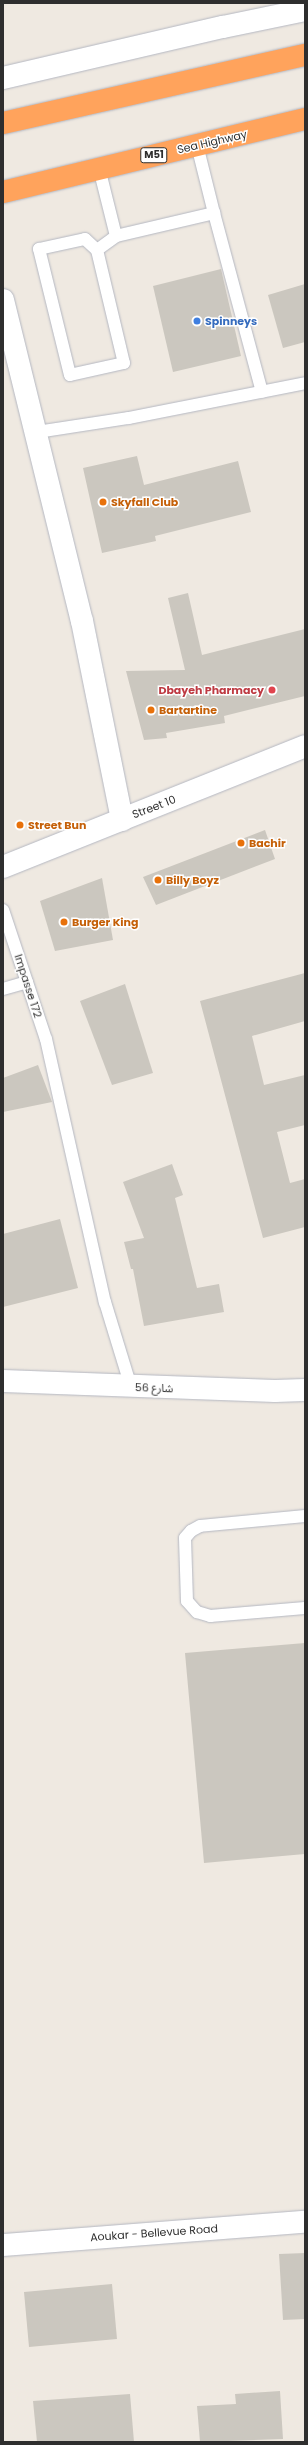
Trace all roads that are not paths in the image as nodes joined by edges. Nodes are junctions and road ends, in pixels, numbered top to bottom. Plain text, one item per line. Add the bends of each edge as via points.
1 (305, 10) edge
2 (305, 55) edge
3 (3, 78) edge
4 (305, 119) edge
5 (3, 123) edge
6 (197, 145) junction
7 (99, 168) junction
8 (3, 192) edge
9 (214, 213) junction
10 (116, 236) junction
11 (97, 250) junction
12 (3, 300) edge
13 (305, 384) edge
14 (262, 392) junction
15 (37, 432) junction
16 (305, 746) edge
17 (122, 820) junction
18 (3, 867) edge
19 (3, 910) edge
20 (27, 982) junction
21 (3, 989) edge
22 (3, 1382) edge
23 (131, 1387) junction
24 (305, 1390) edge
25 (305, 1516) edge
26 (305, 1608) edge
27 (305, 2222) edge
28 (3, 2245) edge

1 - 3 street
2 - 5 highway
4 - 6 highway, Sea Highway / M51
6 - 7 highway, Sea Highway / M51
6 - 9 lane
7 - 8 highway, Sea Highway / M51
7 - 10 lane
9 - 10 lane
9 - 14 lane
10 - 11 lane
11 - 11 lane via 86,239 39,249 70,375 124,363
12 - 15 street
13 - 14 lane
14 - 15 lane via 129,418
15 - 17 street via 82,621
16 - 17 street, Street 10
17 - 18 street, Street 10
19 - 20 lane, Impasse 172
20 - 21 lane
20 - 23 lane, Impasse 172 via 46,1038 105,1302
22 - 23 street, شارع 56
23 - 24 street, شارع 56
25 - 26 lane via 200,1526 185,1538 187,1601 197,1612 210,1616
27 - 28 street, Aoukar - Bellevue Road

